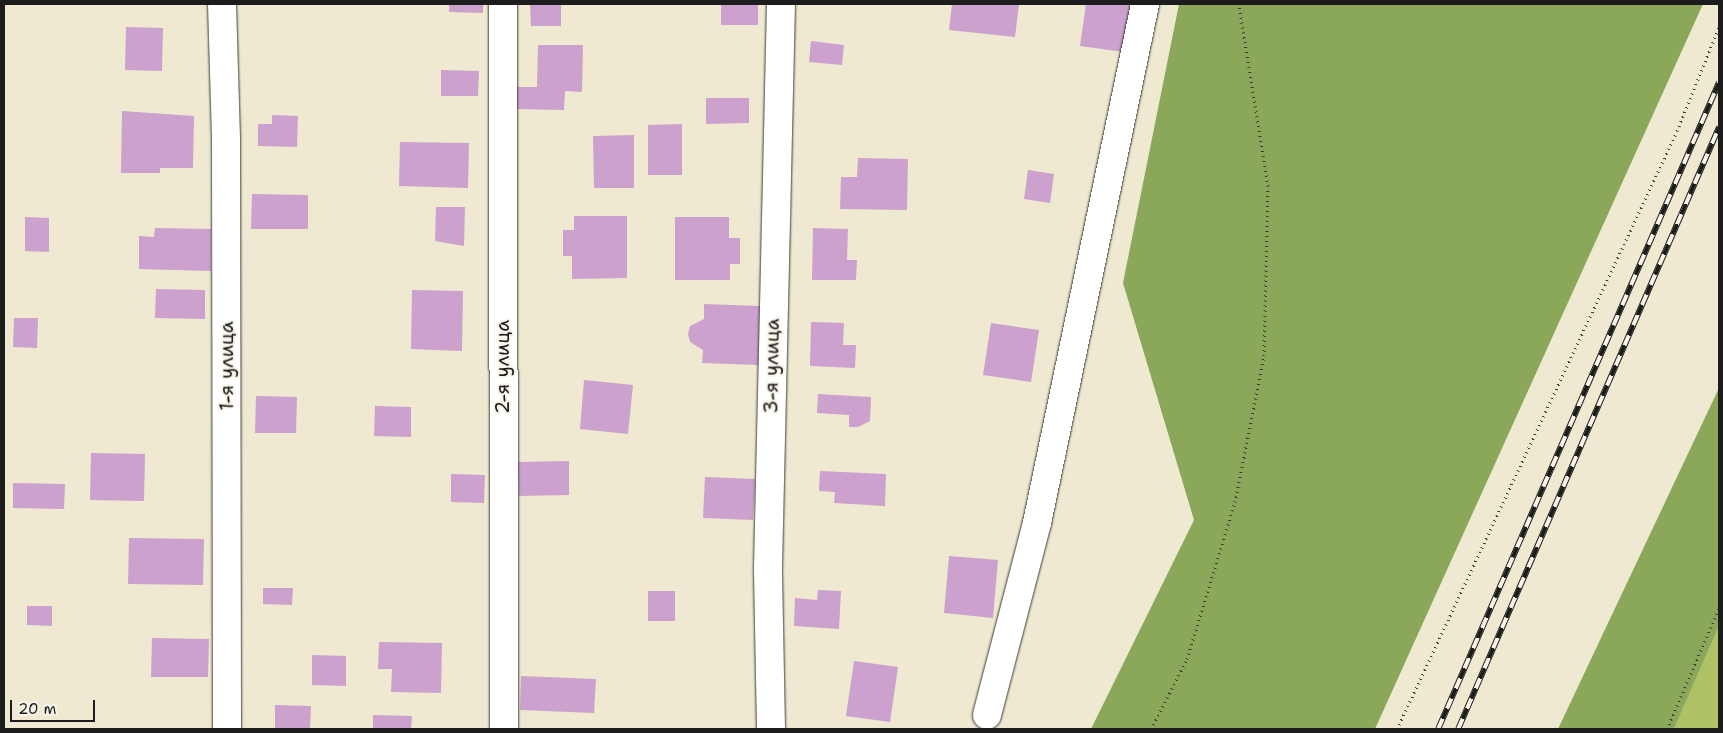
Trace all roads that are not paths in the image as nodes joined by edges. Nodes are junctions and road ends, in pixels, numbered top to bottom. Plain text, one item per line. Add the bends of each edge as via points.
1 (222, 4) edge
2 (503, 4) edge
3 (781, 4) edge
4 (1145, 4) edge
5 (987, 715) dead end
6 (227, 729) edge
7 (504, 729) edge
8 (771, 729) edge

1 - 6 street, 1-я улица via 226,142
2 - 7 street, 2-я улица
3 - 8 street, 3-я улица via 768,567
4 - 5 street via 1037,522

